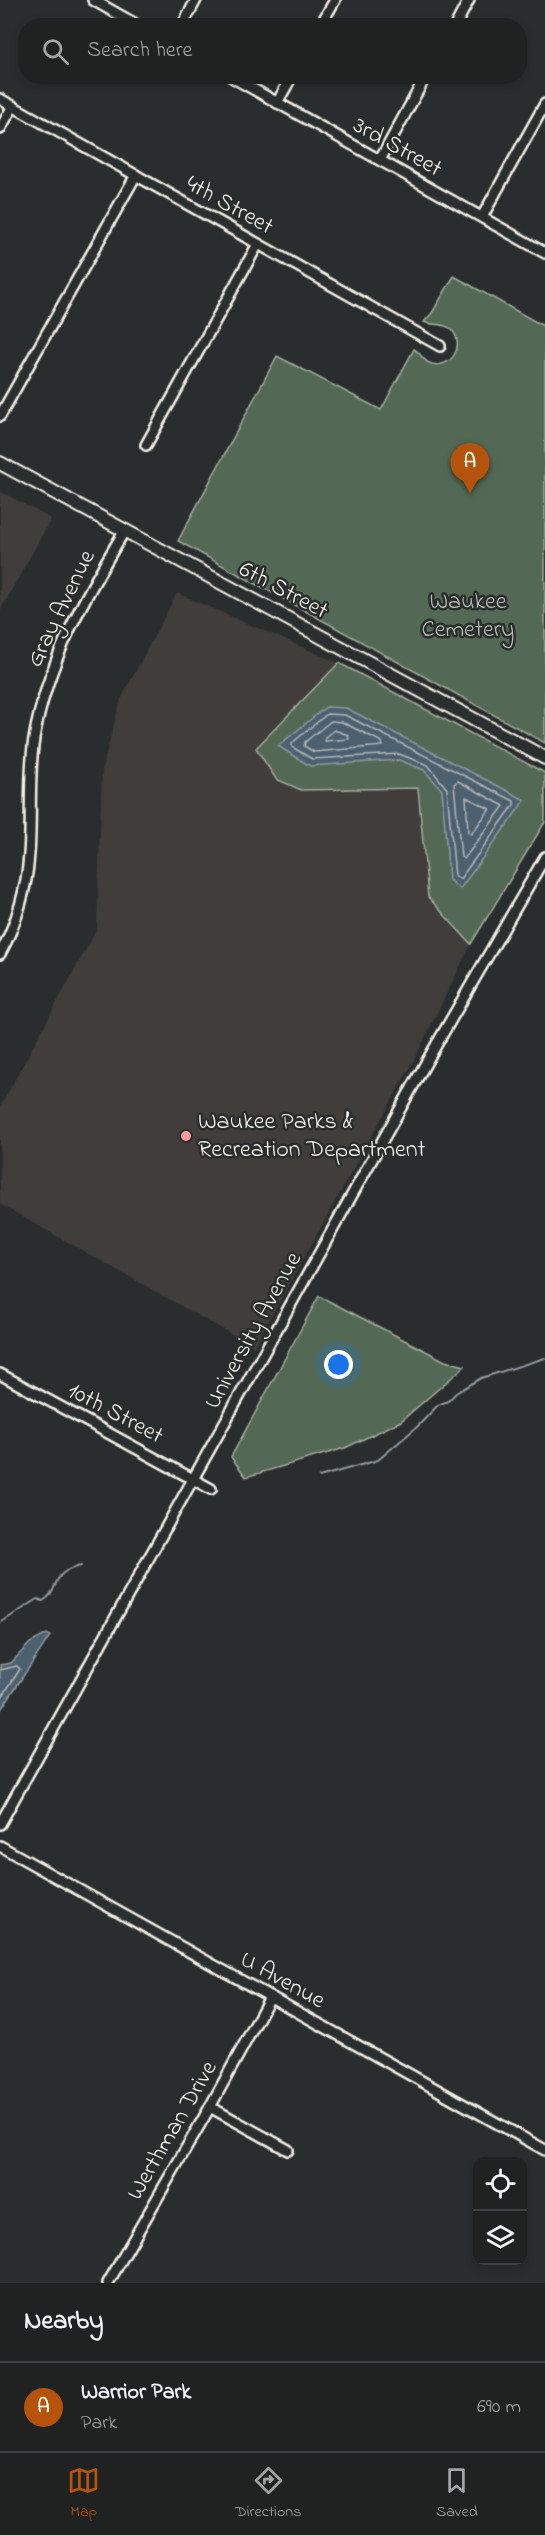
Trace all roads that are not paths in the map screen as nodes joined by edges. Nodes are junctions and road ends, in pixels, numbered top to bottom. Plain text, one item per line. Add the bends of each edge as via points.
1 (93, 0) edge
2 (196, 0) edge
3 (335, 0) edge
4 (469, 0) edge
5 (125, 18) edge
6 (186, 18) edge
7 (325, 18) edge
8 (459, 18) edge
9 (244, 84) edge
10 (288, 84) edge
11 (422, 84) edge
12 (0, 99) edge
13 (277, 103) junction
14 (545, 104) edge
15 (13, 106) junction
16 (0, 129) edge
17 (380, 160) junction
18 (135, 176) junction
19 (482, 217) junction
20 (258, 244) junction
21 (545, 253) edge
22 (440, 346) dead end
23 (0, 416) edge
24 (146, 445) dead end
25 (0, 463) edge
26 (124, 530) junction
27 (545, 758) edge
28 (545, 857) edge
29 (1, 952) edge
30 (0, 1374) edge
31 (193, 1479) junction
32 (211, 1489) dead end
33 (0, 1824) edge
34 (0, 1846) edge
35 (270, 1997) junction
36 (210, 2107) junction
37 (288, 2150) dead end
38 (545, 2150) edge
39 (108, 2283) edge

1 - 5 street
2 - 6 street
3 - 7 street
4 - 8 street
9 - 13 street, 3rd Street
10 - 13 street
11 - 17 street
12 - 15 street, 4th Street
13 - 17 street, 3rd Street
14 - 19 street
15 - 16 street
15 - 18 street, 4th Street
17 - 19 street, 3rd Street
18 - 20 street, 4th Street
18 - 23 street
19 - 21 street, 3rd Street
20 - 22 street, 4th Street
20 - 24 street
25 - 26 main road, 6th Street
26 - 27 main road, 6th Street
26 - 29 street, Gray Avenue via 64,639 42,700 34,741 29,855 21,900
28 - 31 street, University Avenue
30 - 31 street, 10th Street
31 - 32 street, 10th Street
31 - 33 street, University Avenue
34 - 35 street, U Avenue
35 - 36 street, Werthman Drive
35 - 38 street, U Avenue
36 - 37 street
36 - 39 street, Werthman Drive

